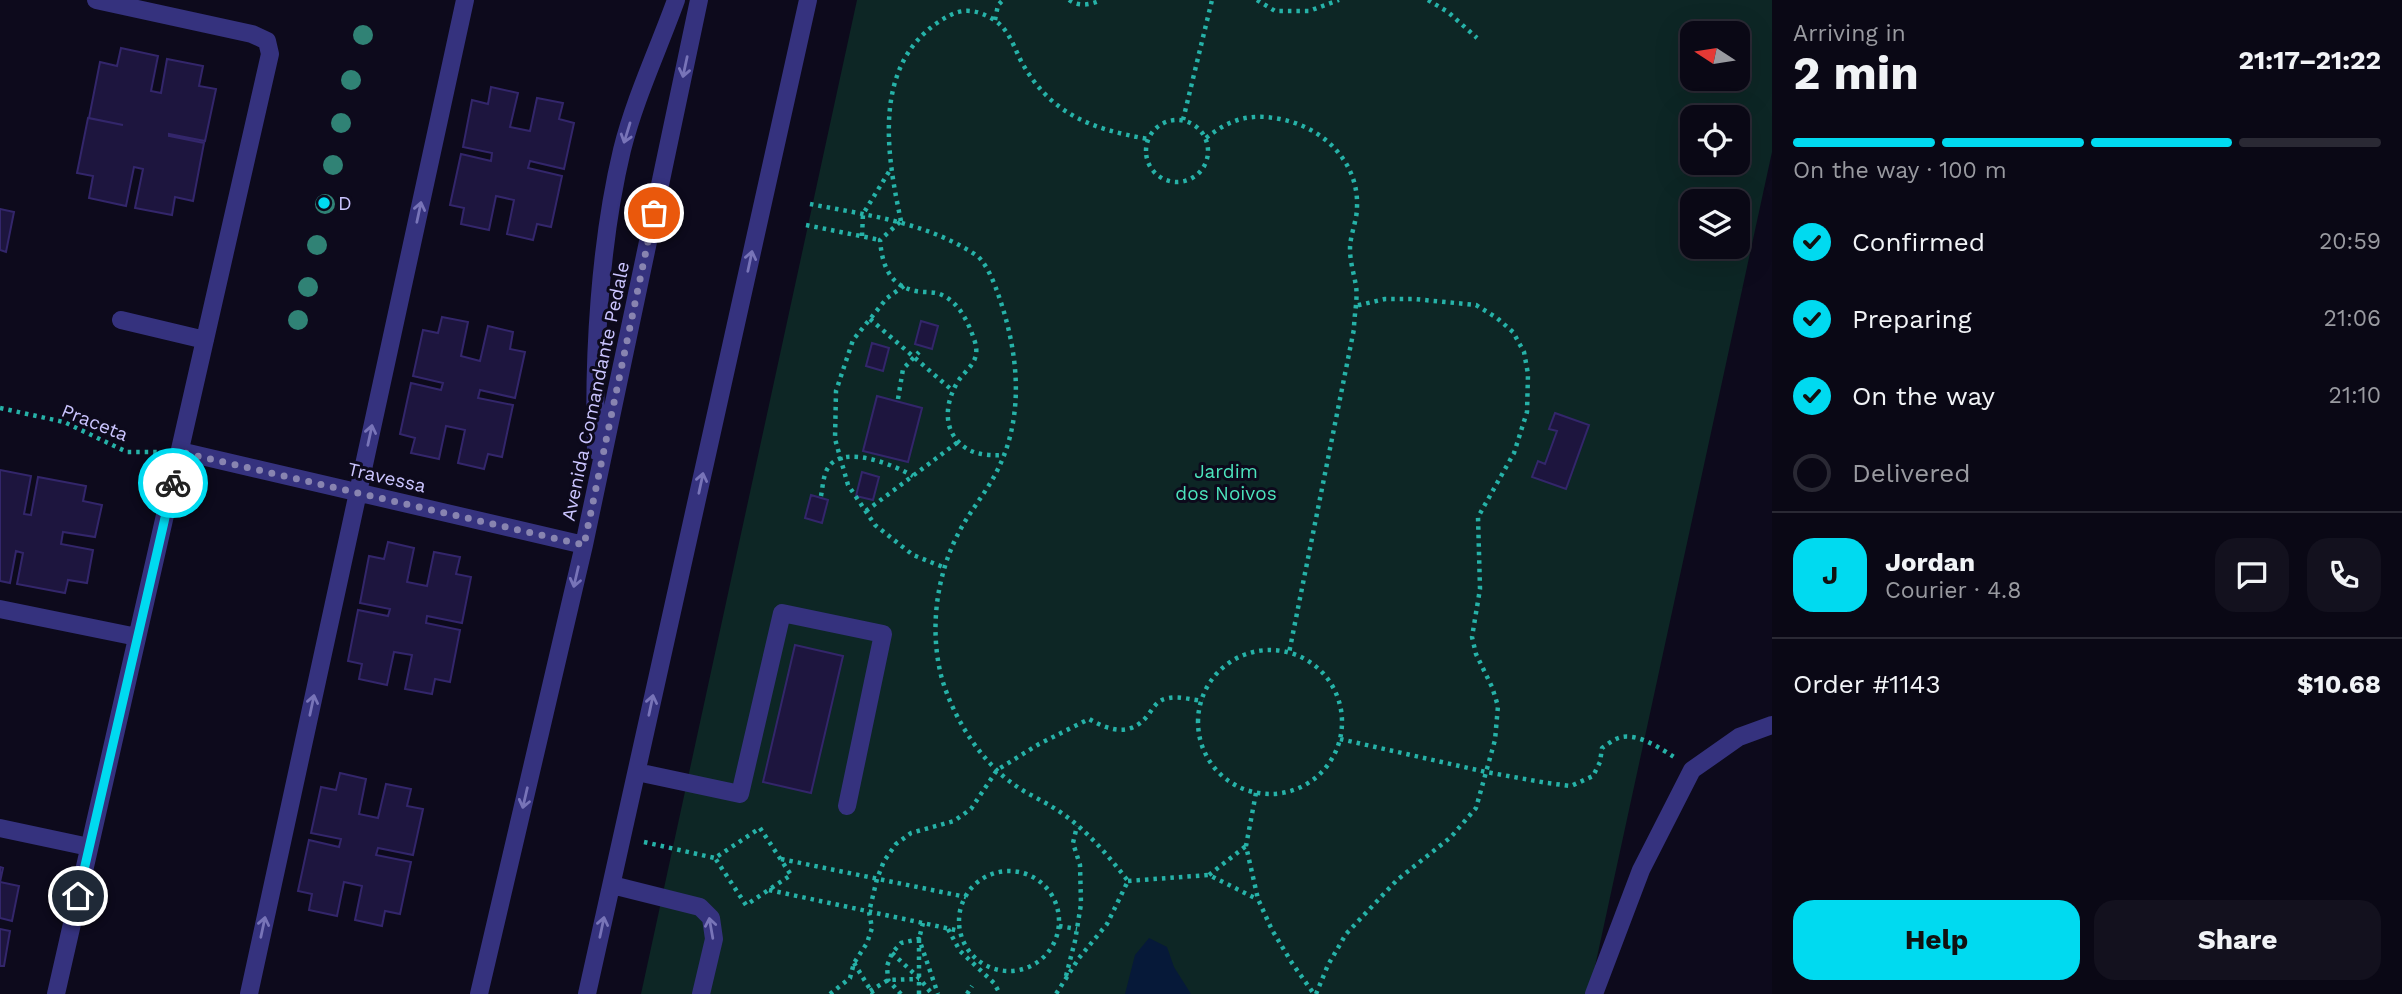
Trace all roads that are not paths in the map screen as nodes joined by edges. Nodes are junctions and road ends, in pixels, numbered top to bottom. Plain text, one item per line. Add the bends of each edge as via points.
1 (96, 0) edge
2 (465, 0) edge
3 (676, 0) edge
4 (699, 0) edge
5 (808, 0) edge
6 (121, 320) dead end
7 (205, 340) junction
8 (180, 452) junction
9 (597, 480) junction
10 (358, 492) junction
11 (584, 545) junction
12 (0, 609) edge
13 (137, 637) junction
14 (1772, 725) edge
15 (636, 772) junction
16 (846, 806) dead end
17 (0, 828) edge
18 (89, 847) junction
19 (612, 885) junction
20 (56, 994) edge
21 (249, 994) edge
22 (479, 994) edge
23 (587, 994) edge
24 (701, 994) edge
25 (1594, 994) edge

1 - 7 street via 267,41 270,54
10 -> 2 street
3 -> 9 street via 622,149 608,223 595,410
4 -> 9 street, Avenida Comandante Pedale
15 -> 5 street
6 - 7 street
7 - 8 street
8 - 10 street, Travessa
8 - 13 street
9 - 11 street, Avenida Comandante Pedale
10 - 11 street, Travessa
21 -> 10 street
11 -> 22 street, Avenida Comandante Pedale
12 - 13 street
13 - 18 street
14 - 25 street via 1740,737 1692,770 1641,870
15 - 16 street via 740,794 782,613 883,634
15 - 19 street
17 - 18 street
18 - 20 street
23 -> 19 street
24 -> 19 street via 714,939 711,918 700,907

